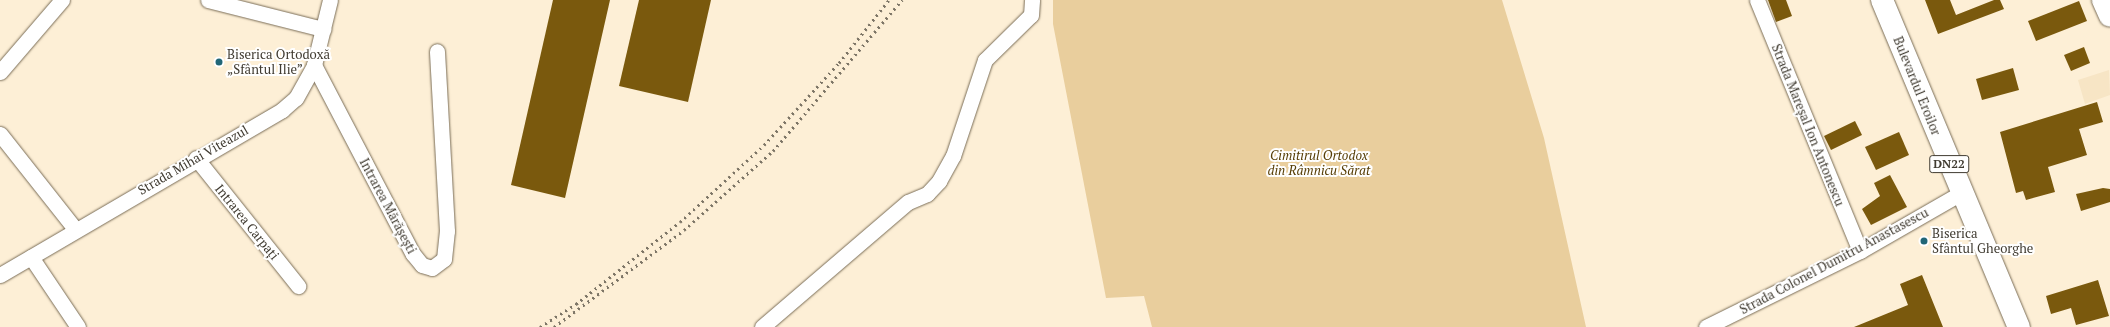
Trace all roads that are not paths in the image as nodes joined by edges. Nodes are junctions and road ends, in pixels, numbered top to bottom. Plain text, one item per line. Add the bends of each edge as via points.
1 (62, 0) edge
2 (208, 0) edge
3 (330, 0) edge
4 (1032, 0) edge
5 (1757, 0) edge
6 (1882, 0) edge
7 (2103, 0) edge
8 (2110, 16) edge
9 (323, 29) junction
10 (437, 51) dead end
11 (314, 65) junction
12 (0, 72) edge
13 (0, 134) edge
14 (196, 158) junction
15 (1962, 193) junction
16 (75, 229) junction
17 (1860, 251) junction
18 (31, 257) junction
19 (0, 275) edge
20 (298, 286) dead end
21 (78, 327) edge
22 (762, 327) edge
23 (1706, 327) edge
24 (2019, 327) edge

1 - 12 street
2 - 9 street
3 - 9 street, Strada Mihai Viteazul
4 - 22 street via 1031,15 985,60 953,156 939,181 927,194 908,202
5 - 17 street, Strada Mareșal Ion Antonescu
6 - 15 main road, Bulevardul Eroilor / DN22
7 - 8 main road
9 - 11 street, Strada Mihai Viteazul
10 - 11 street, Intrarea Mărășești via 447,231 444,259 432,268 422,264 413,254
11 - 14 street, Strada Mihai Viteazul via 296,98 282,110
13 - 16 street
14 - 16 street, Strada Mihai Viteazul
14 - 20 street, Intrarea Carpați
15 - 17 street, Strada Colonel Dumitru Anastasescu
15 - 24 main road, Bulevardul Eroilor / DN22
16 - 18 street, Strada Mihai Viteazul
17 - 23 street, Strada Colonel Dumitru Anastasescu
18 - 19 street, Strada Mihai Viteazul
18 - 21 street

